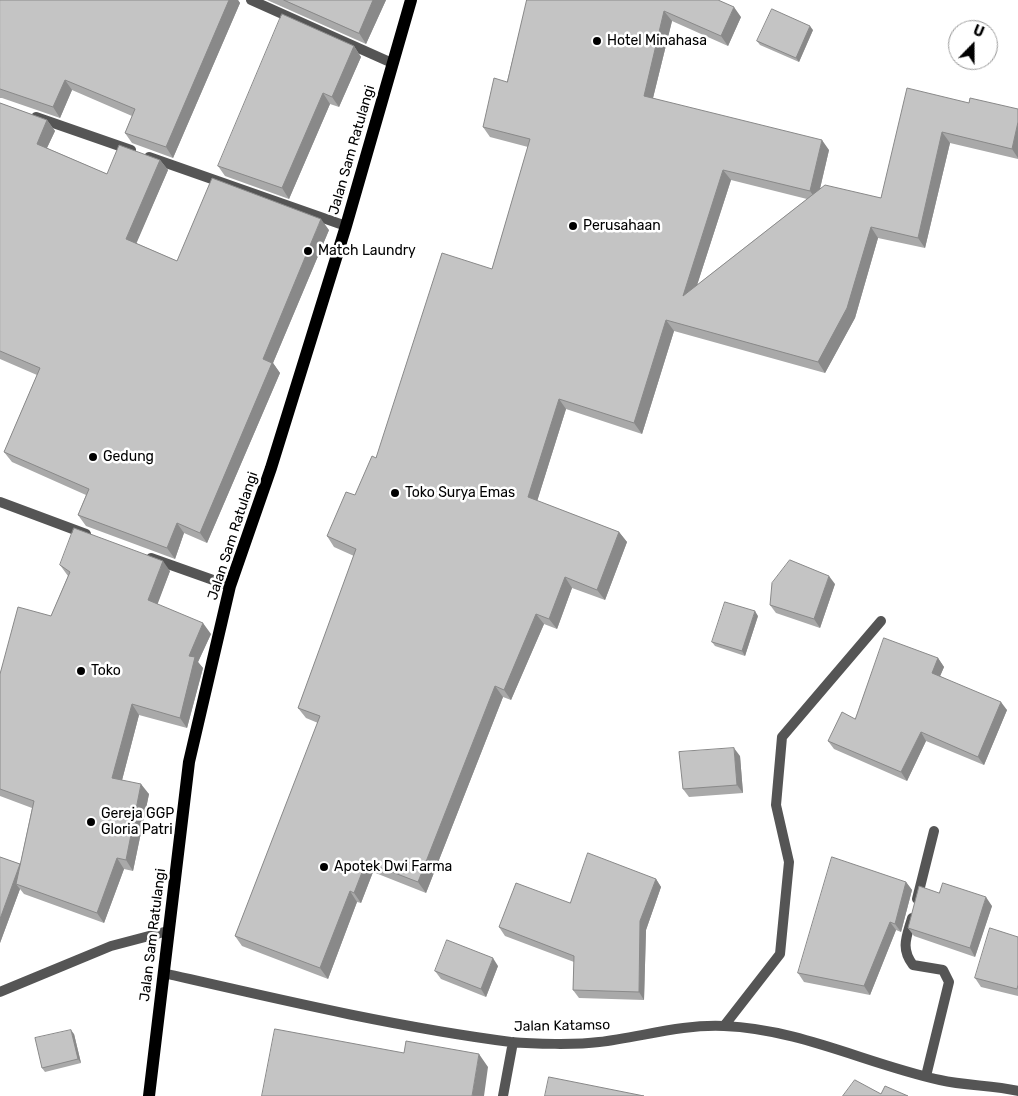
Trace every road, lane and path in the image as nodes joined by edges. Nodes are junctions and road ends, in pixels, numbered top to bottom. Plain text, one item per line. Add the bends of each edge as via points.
1 (251, 0) edge
2 (411, 0) edge
3 (392, 62) junction
4 (24, 112) edge
5 (346, 226) junction
6 (0, 502) edge
7 (92, 536) edge
8 (138, 553) edge
9 (230, 586) junction
10 (881, 622) dead end
11 (934, 831) dead end
12 (168, 931) junction
13 (163, 974) junction
14 (0, 992) edge
15 (724, 1026) junction
16 (513, 1042) junction
17 (926, 1076) junction
18 (1018, 1091) edge
19 (149, 1096) edge
20 (503, 1096) edge

1 - 3 street
2 - 3 main road, Jalan Sam Ratulangi
3 - 5 main road, Jalan Sam Ratulangi
4 - 5 street
5 - 9 main road, Jalan Sam Ratulangi via 272,468
6 - 7 street
8 - 9 street
9 - 12 main road, Jalan Sam Ratulangi via 189,762
10 - 15 street via 782,737 776,805 789,862 780,954
11 - 17 street via 905,944 905,955 913,965 943,970 949,982
12 - 13 main road, Jalan Sam Ratulangi
12 - 14 street via 111,946
13 - 16 street, Jalan Katamso via 314,1007
13 - 19 main road, Jalan Sam Ratulangi
15 - 16 street, Jalan Katamso via 690,1027 597,1042
15 - 17 street, Jalan Katamso via 803,1038
16 - 20 street
17 - 18 street, Jalan Katamso

